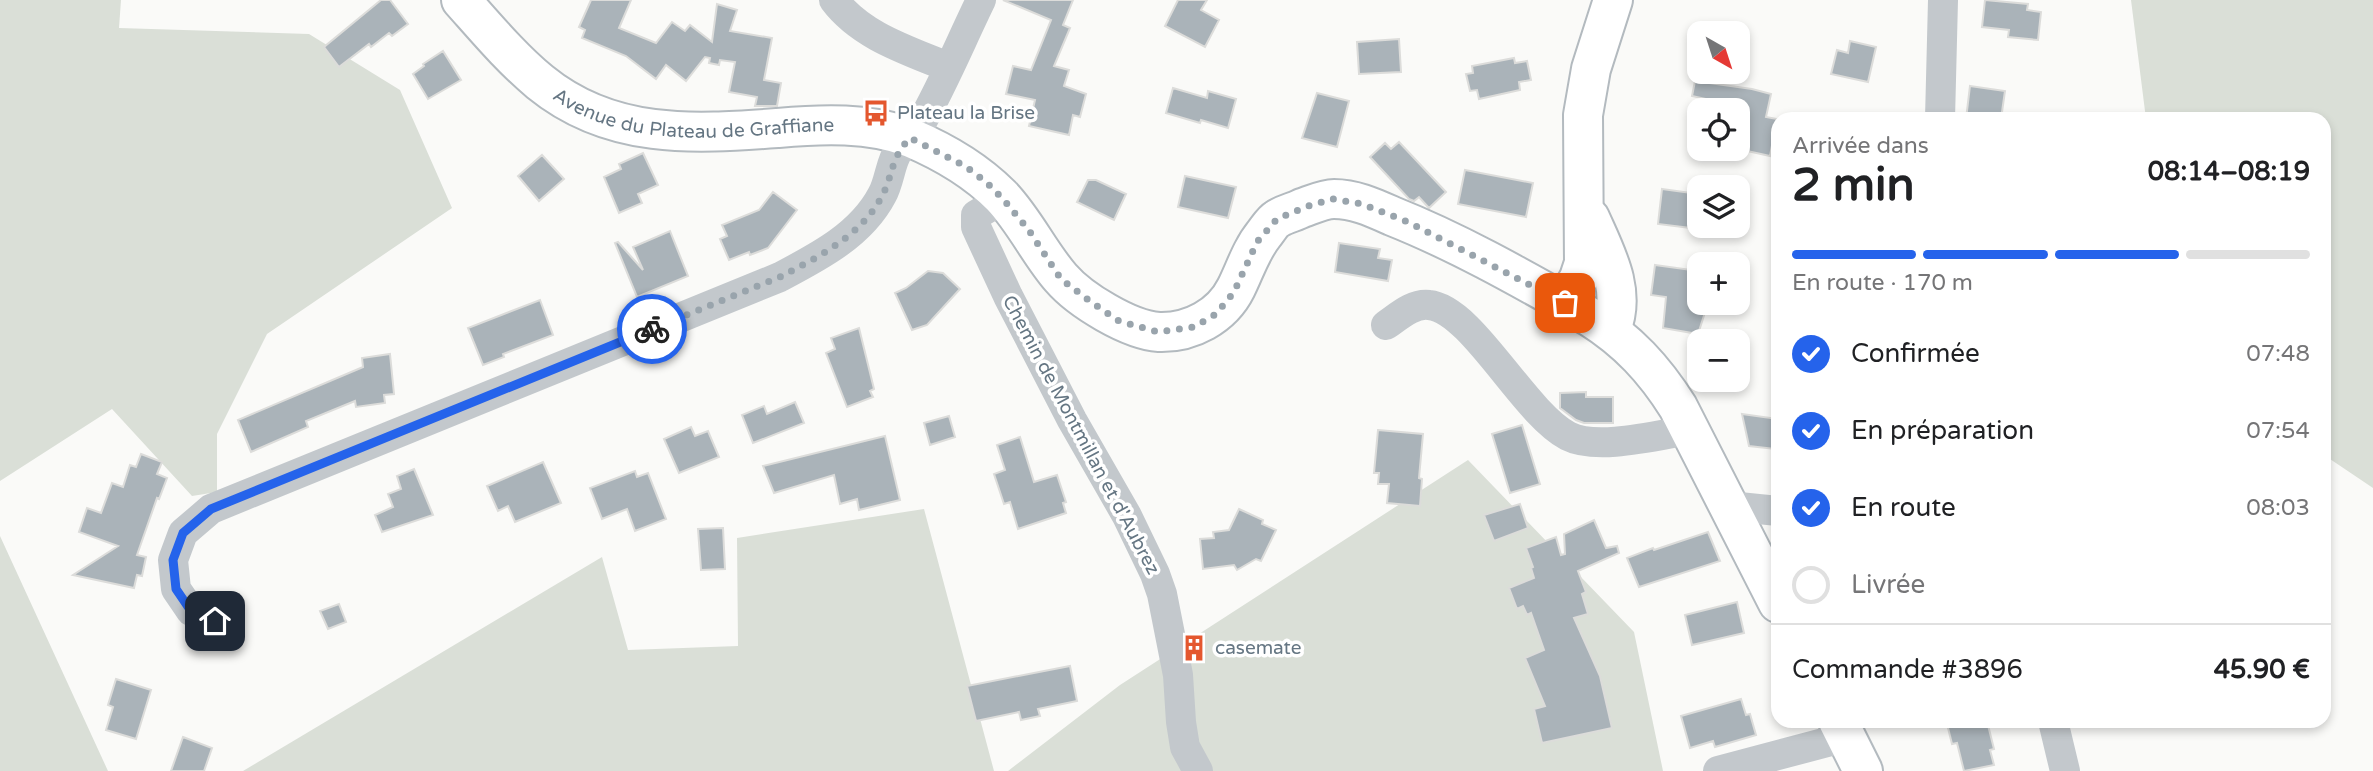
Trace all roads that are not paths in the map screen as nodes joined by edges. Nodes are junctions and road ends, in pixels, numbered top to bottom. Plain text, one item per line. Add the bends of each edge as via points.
1 (461, 0) edge
2 (834, 0) edge
3 (981, 0) edge
4 (1613, 0) edge
5 (1943, 0) edge
6 (948, 67) junction
7 (1940, 112) edge
8 (910, 138) junction
9 (1003, 199) junction
10 (1583, 204) junction
11 (1565, 303) junction
12 (1386, 325) dead end
13 (1611, 330) junction
14 (1690, 430) junction
15 (1728, 506) junction
16 (1771, 510) edge
17 (1771, 589) edge
18 (215, 621) dead end
19 (2055, 728) edge
20 (1842, 729) edge
21 (1198, 771) edge
22 (1718, 771) edge
23 (1863, 771) edge
24 (2065, 771) edge

1 - 8 street, Avenue du Plateau de Graffiane via 539,82 604,118 679,132 848,126
2 - 6 street via 863,28
3 - 6 street
4 - 10 street via 1591,69 1583,116
5 - 7 street
6 - 8 street
8 - 9 street, Avenue du Plateau de Graffiane via 965,166
8 - 18 street via 897,151 886,189 864,222 799,268 211,509 183,533 173,560 176,589 191,611
9 - 11 street, Avenue du Plateau de Graffiane via 1061,279 1119,321 1158,332 1194,327 1216,314 1234,292 1257,242 1277,219 1333,199 1362,204 1408,222
9 - 21 street, Chemin de Montmillan et d'Aubrez via 976,215 976,227 1067,411 1156,573 1178,675 1185,747
10 - 11 street via 1584,263
10 - 13 street via 1617,287 1617,316
11 - 13 street, Avenue du Plateau de Graffiane
12 - 14 street via 1414,307 1446,309 1548,423 1570,437 1612,441
13 - 14 street, Avenue du Plateau de Graffiane via 1664,385
14 - 15 street, Avenue du Plateau de Graffiane
15 - 16 street
15 - 17 street, Avenue du Plateau de Graffiane
19 - 24 street
20 - 22 street
20 - 23 street

